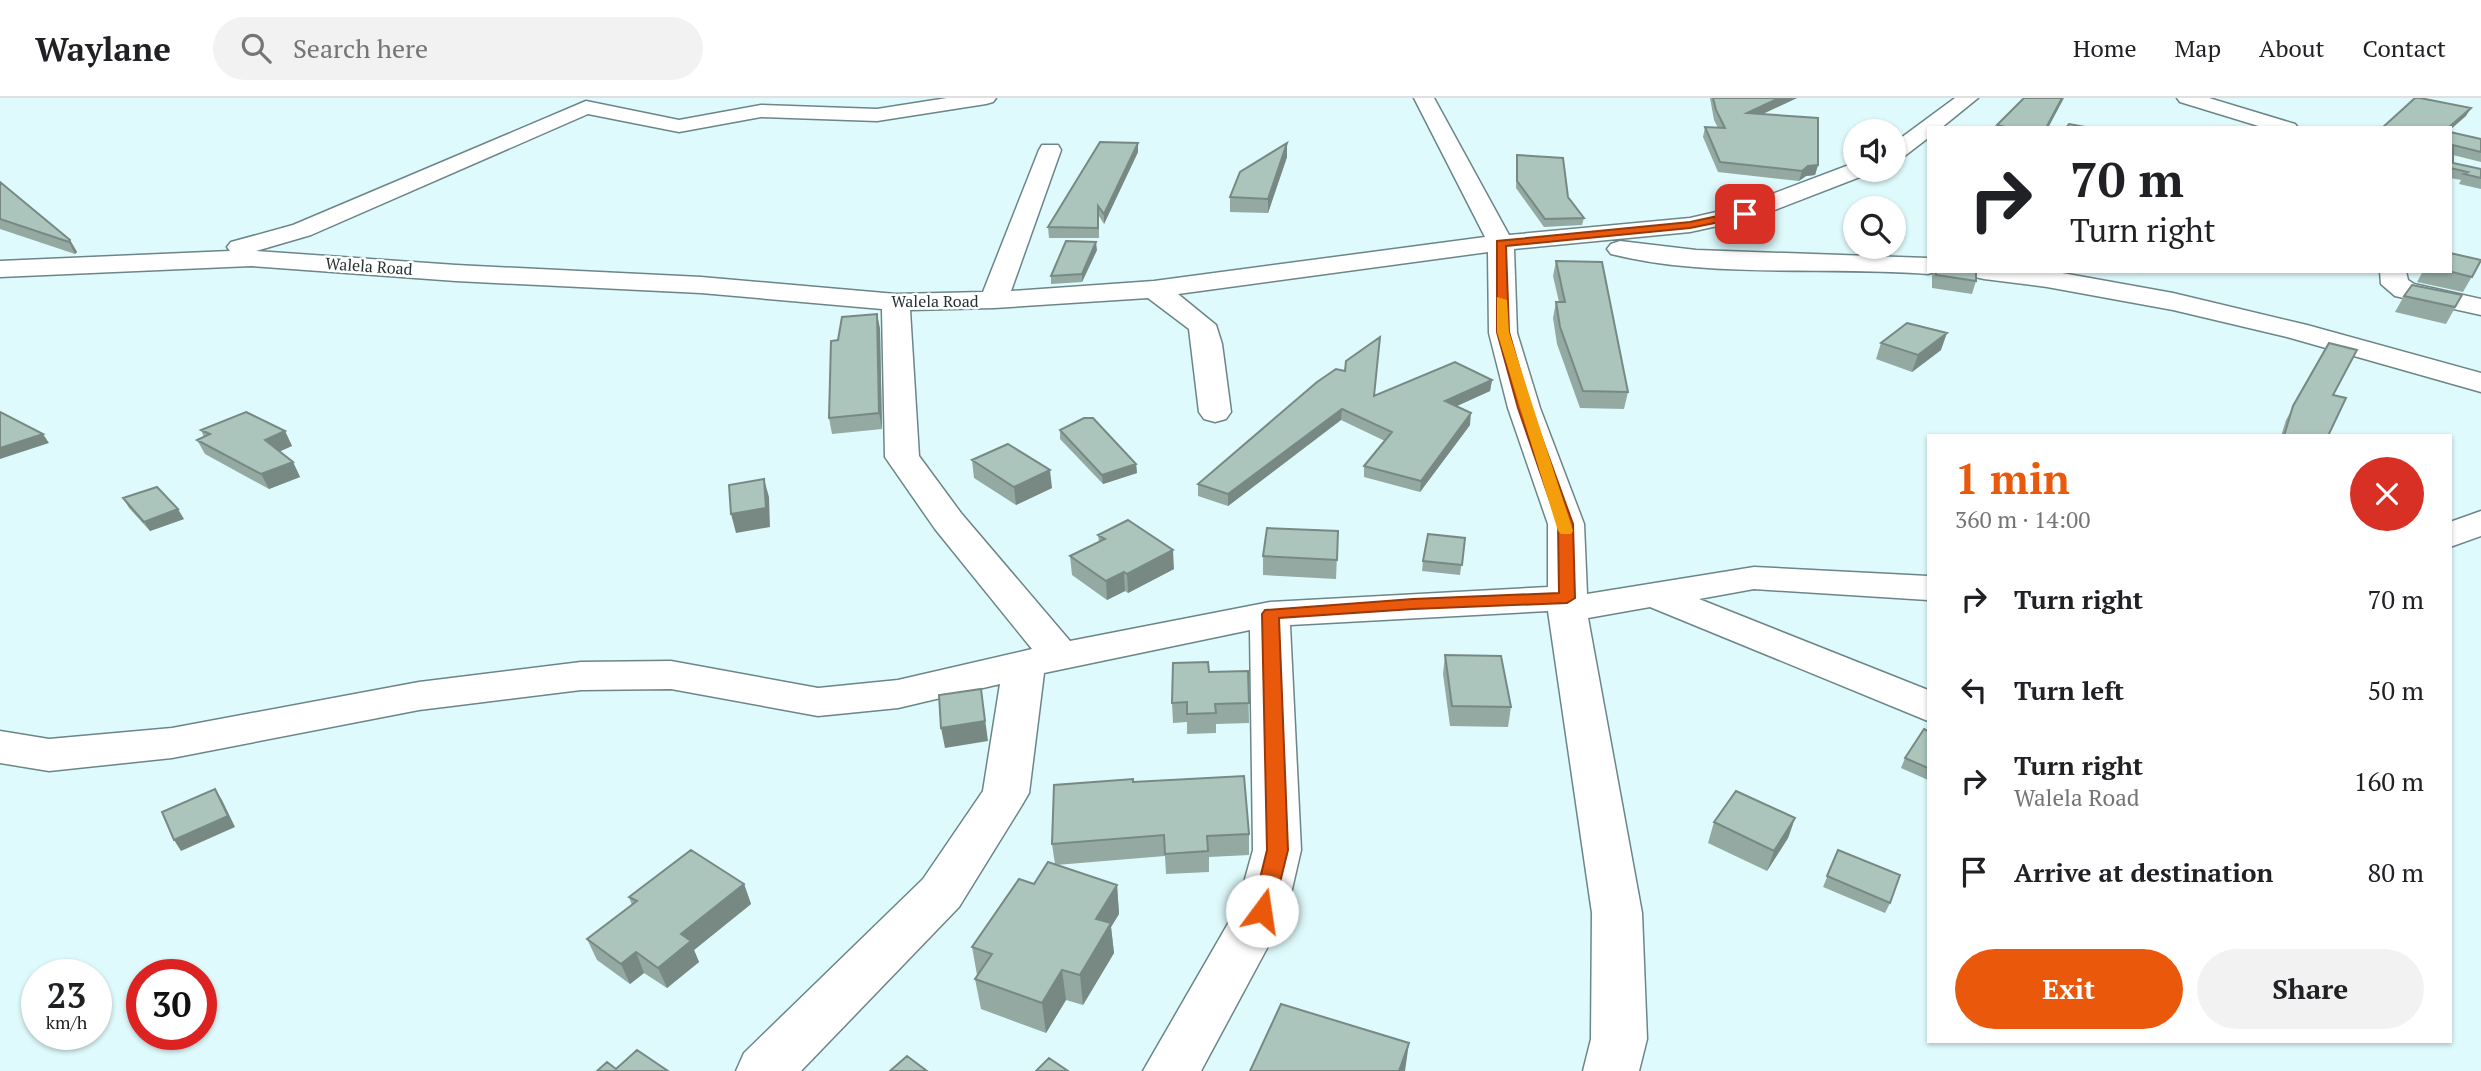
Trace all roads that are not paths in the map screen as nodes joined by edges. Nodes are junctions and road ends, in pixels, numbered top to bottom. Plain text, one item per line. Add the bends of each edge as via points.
1 (986, 98) edge
2 (1424, 98) edge
3 (1968, 98) edge
4 (2187, 98) edge
5 (587, 103) edge
6 (1930, 126) edge
7 (2281, 126) edge
8 (1927, 128) edge
9 (1906, 144) edge
10 (1050, 150) dead end
11 (1843, 176) edge
12 (302, 229) junction
13 (1575, 236) junction
14 (1501, 243) junction
15 (195, 260) junction
16 (295, 260) junction
17 (1927, 266) edge
18 (0, 269) edge
19 (1998, 273) edge
20 (2393, 273) edge
21 (1154, 289) junction
22 (994, 300) junction
23 (896, 302) junction
24 (2481, 307) edge
25 (2481, 383) edge
26 (1215, 412) dead end
27 (2481, 522) edge
28 (2452, 535) edge
29 (1927, 587) edge
30 (1653, 594) junction
31 (1567, 604) junction
32 (1270, 614) junction
33 (1042, 660) junction
34 (1927, 706) edge
35 (0, 747) edge
36 (764, 1071) edge
37 (1171, 1071) edge
38 (1611, 1071) edge

1 - 5 street via 877,115 761,111 679,126
2 - 14 street
3 - 6 street
4 - 7 street
5 - 12 street
8 - 9 street
10 - 22 street
11 - 13 street, Walela Road via 1745,214 1690,225
12 - 15 street
12 - 16 street
13 - 14 street, Walela Road
13 - 17 street via 1636,251
14 - 21 street, Walela Road
14 - 31 street via 1503,332 1524,408 1566,524
15 - 16 street, Walela Road
15 - 18 street, Walela Road
16 - 23 street, Walela Road
19 - 25 street via 2148,295 2328,338
20 - 24 street via 2395,284 2404,290
21 - 22 street, Walela Road
21 - 26 street via 1202,325
22 - 23 street, Walela Road
23 - 33 street via 902,457
27 - 28 street
29 - 30 street via 1754,578
30 - 31 street
30 - 34 street
31 - 32 street via 1413,604
31 - 38 street via 1617,913 1619,1039
32 - 33 street
32 - 37 street via 1278,850 1262,911
33 - 35 street via 898,694 818,702 671,675 581,676 419,696 172,743 49,755
33 - 36 street via 1006,793 942,893

